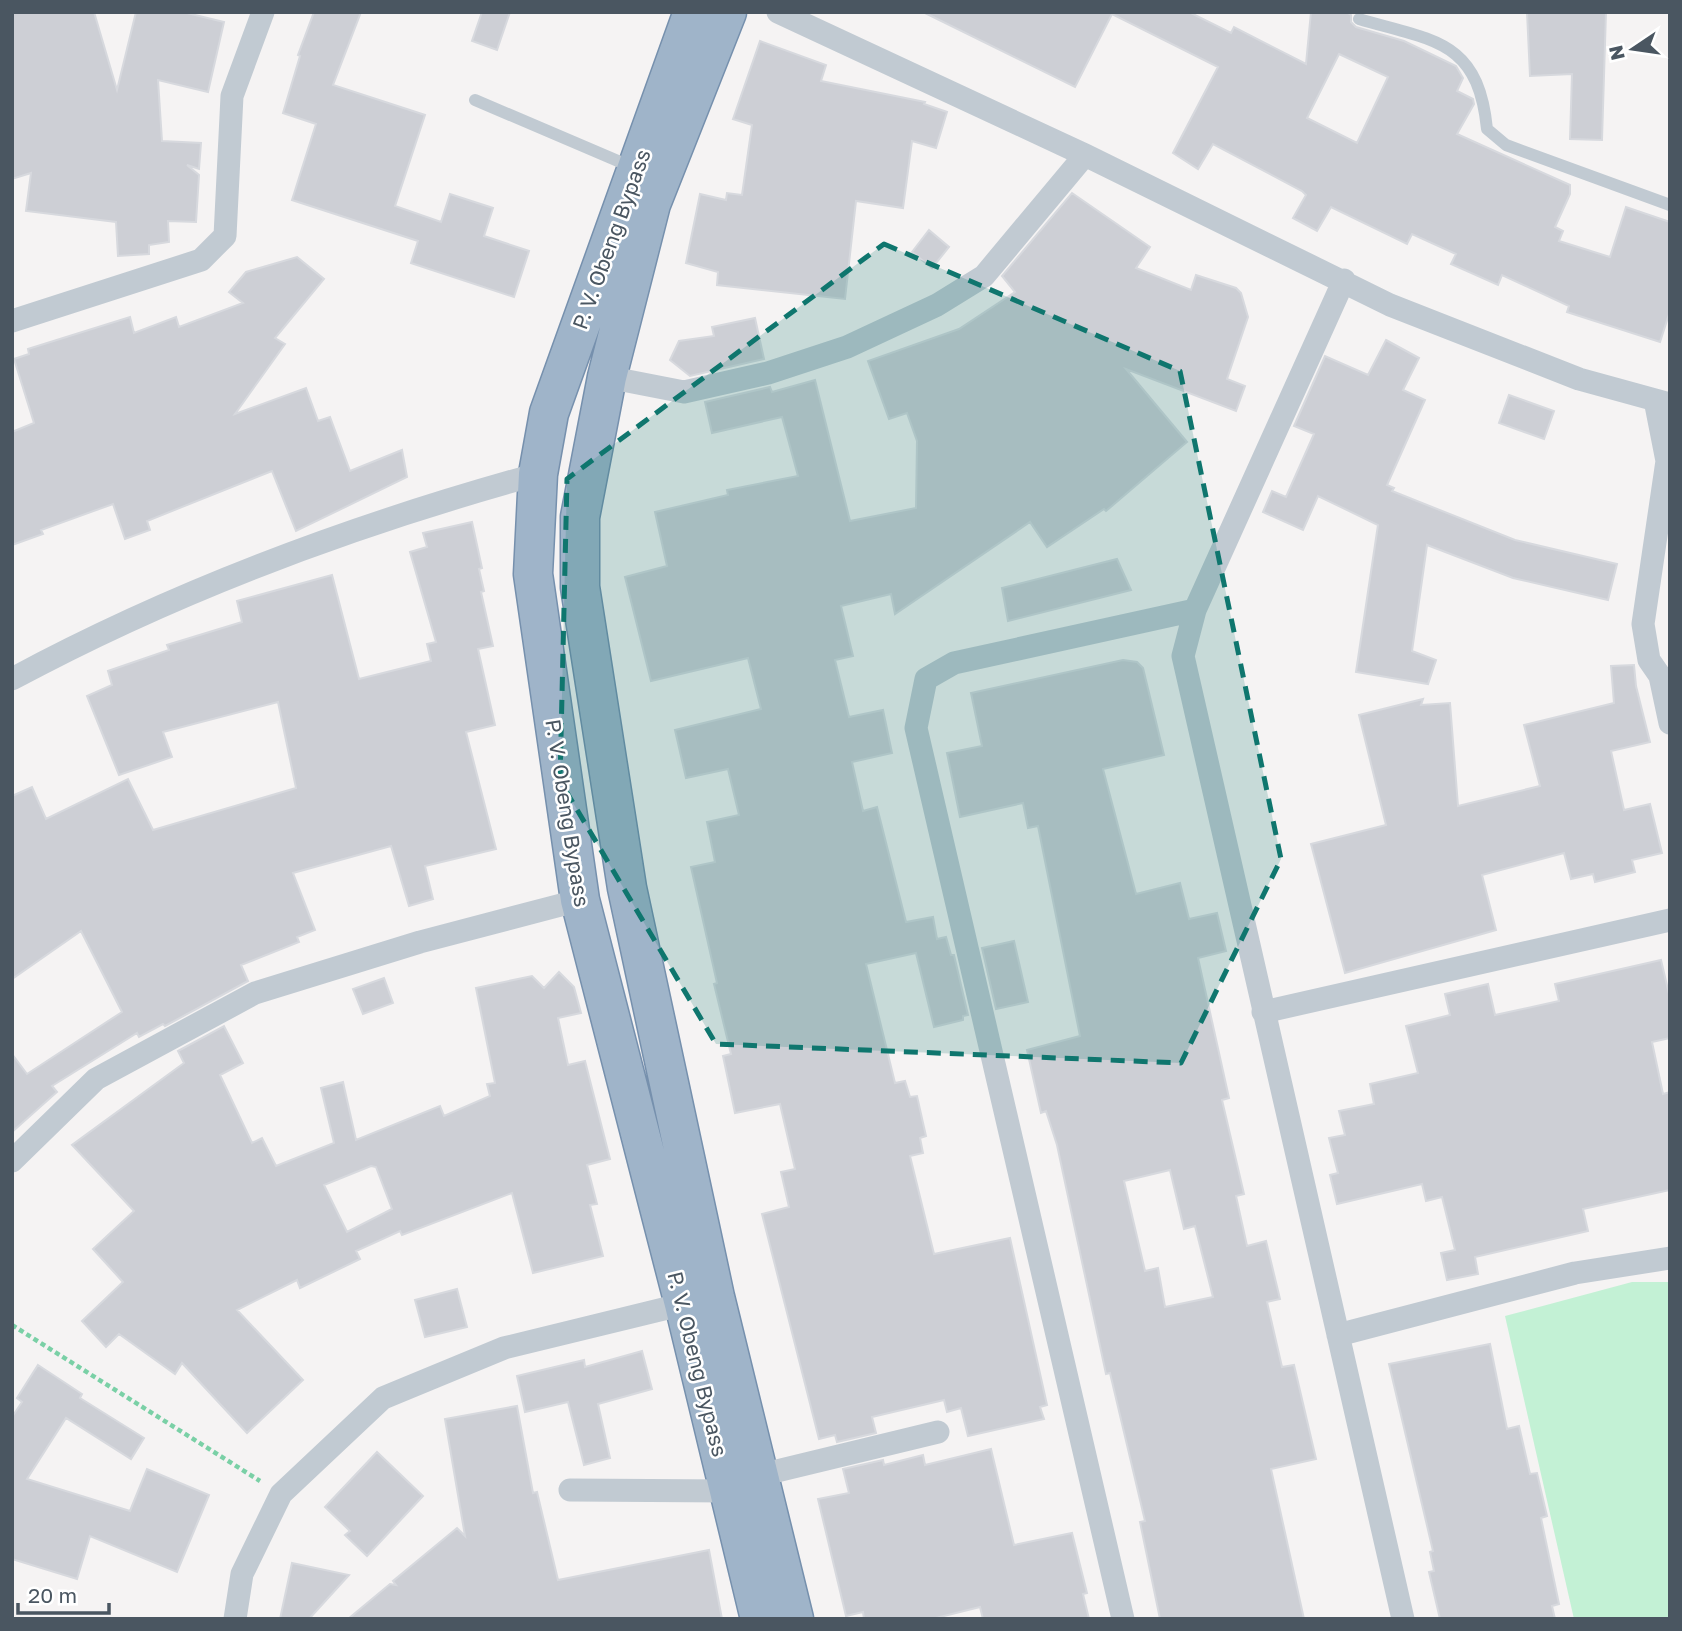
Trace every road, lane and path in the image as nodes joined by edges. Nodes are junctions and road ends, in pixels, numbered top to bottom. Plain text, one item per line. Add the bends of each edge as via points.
1 (263, 12) edge
2 (692, 12) edge
3 (727, 12) edge
4 (778, 12) edge
5 (1359, 19) dead end
6 (475, 100) dead end
7 (1085, 155) junction
8 (636, 168) junction
9 (1670, 205) edge
10 (1344, 280) junction
11 (12, 321) edge
12 (607, 377) junction
13 (1662, 402) edge
14 (538, 474) junction
15 (1195, 610) junction
16 (12, 679) edge
17 (1670, 723) edge
18 (580, 900) junction
19 (1670, 920) edge
20 (1263, 1012) junction
21 (12, 1161) edge
22 (1670, 1258) edge
23 (684, 1304) junction
24 (12, 1325) edge
25 (1338, 1335) junction
26 (938, 1432) dead end
27 (744, 1483) junction
28 (570, 1490) dead end
29 (281, 1494) junction
30 (235, 1619) edge
31 (760, 1619) edge
32 (794, 1619) edge
33 (1124, 1619) edge
34 (1403, 1619) edge

1 - 11 street via 232,96 225,236 201,260
2 - 8 highway, P. V. Obeng Bypass
3 - 12 highway, P. V. Obeng Bypass via 651,204
4 - 7 street
5 - 9 lane via 1438,43 1468,63 1484,96 1487,129 1506,145
6 - 8 lane
7 - 10 street
7 - 12 street via 984,276 937,305 847,347 768,373 684,392
8 - 14 highway, P. V. Obeng Bypass via 549,414
10 - 13 street via 1390,305 1579,379
10 - 15 street
12 - 27 highway, P. V. Obeng Bypass via 580,517 580,587 627,888 715,1297
13 - 17 street via 1667,461 1643,624 1649,660 1660,676
14 - 16 street via 428,504 301,548 97,633
14 - 18 highway, P. V. Obeng Bypass via 533,573
15 - 20 street via 1183,656
15 - 33 street via 954,663 926,679 916,728
18 - 21 street via 256,993 96,1079
18 - 23 highway, P. V. Obeng Bypass
19 - 20 street
20 - 25 street
22 - 25 street via 1575,1273
23 - 27 highway, P. V. Obeng Bypass
23 - 29 street via 504,1348 383,1398
24 - 29 path
25 - 34 street
26 - 27 street
27 - 28 street
27 - 31 highway, P. V. Obeng Bypass
27 - 32 highway, P. V. Obeng Bypass
29 - 30 street via 242,1574

